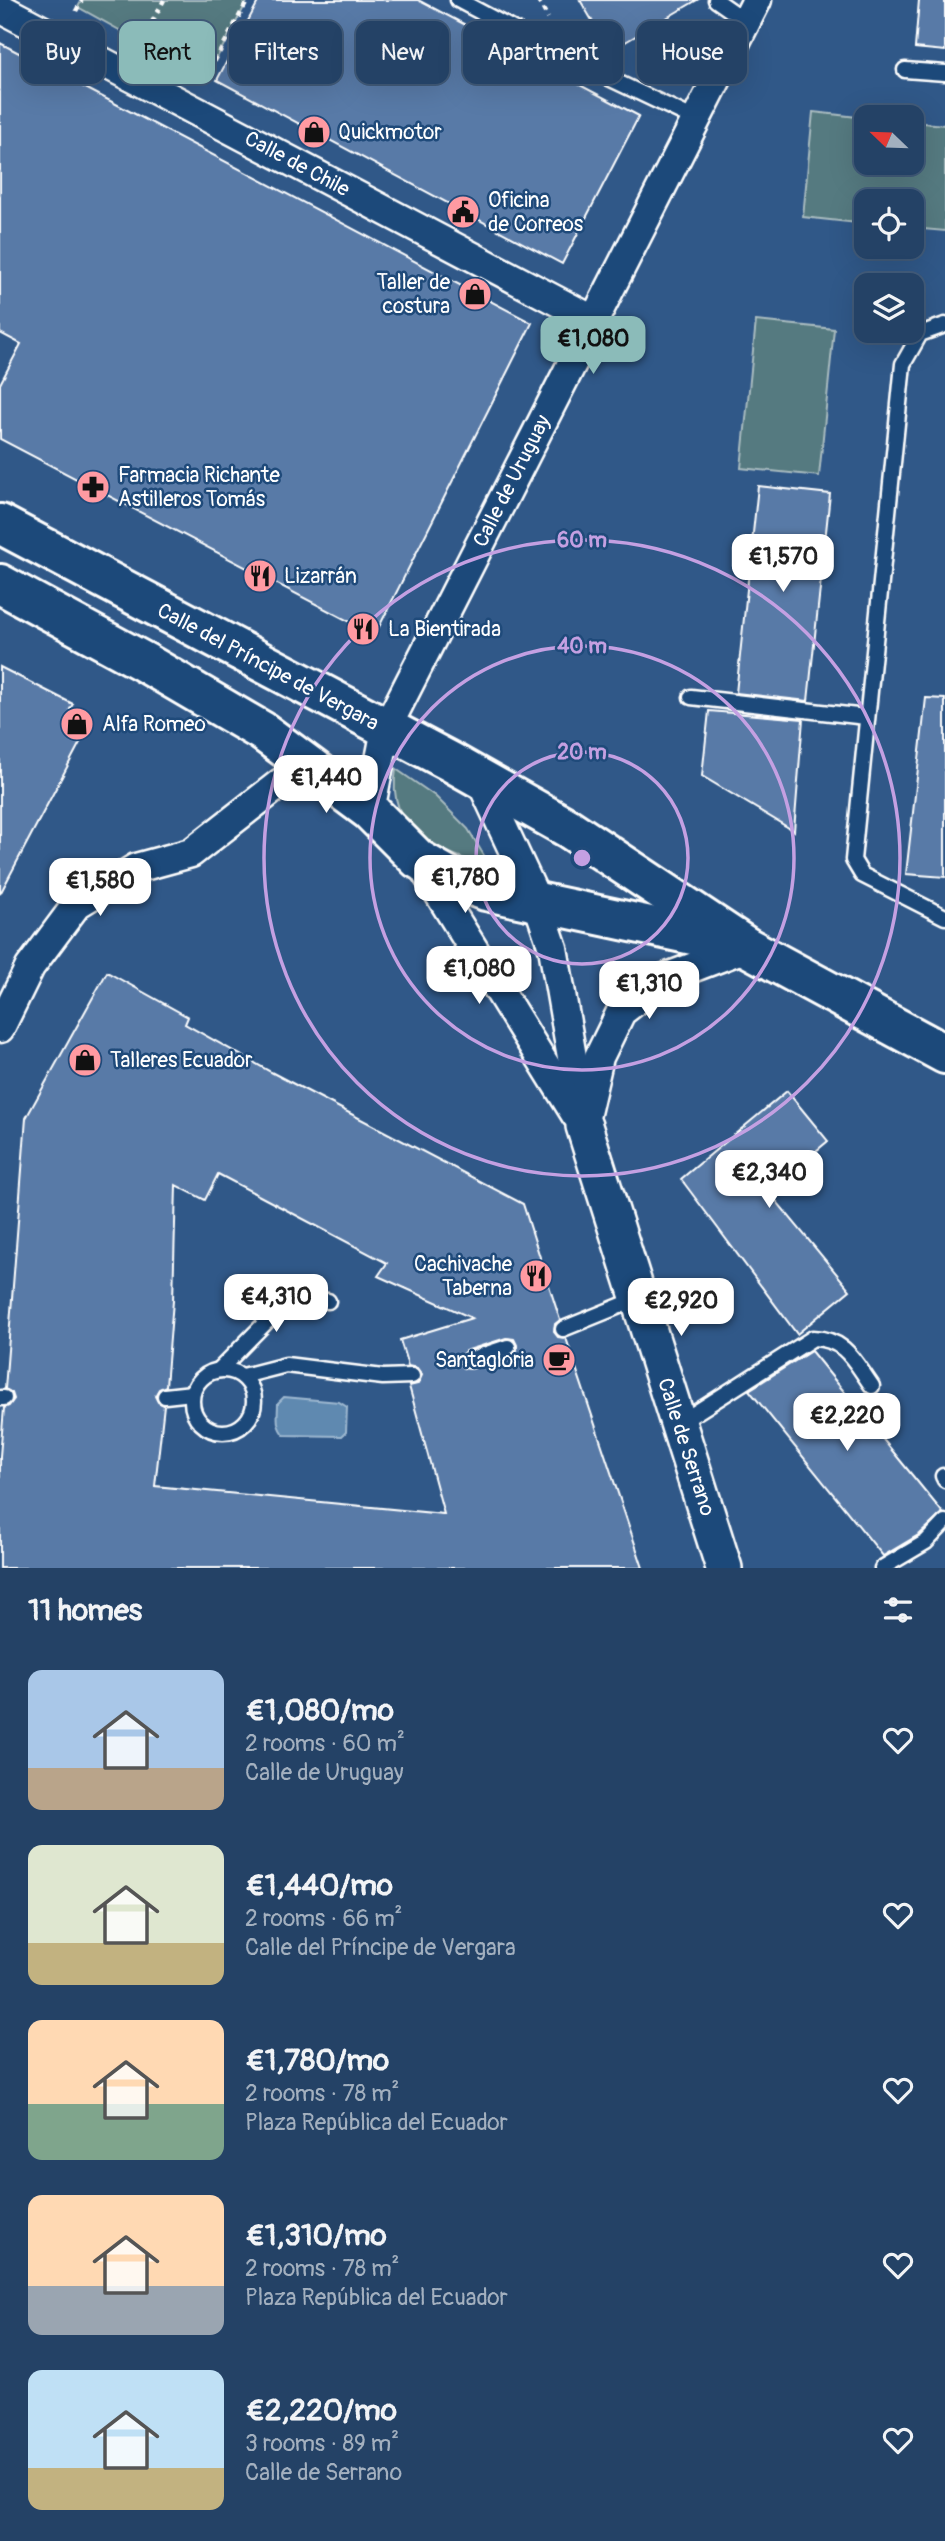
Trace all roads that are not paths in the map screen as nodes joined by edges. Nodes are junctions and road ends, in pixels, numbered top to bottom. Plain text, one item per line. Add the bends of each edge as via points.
1 (458, 0) edge
2 (716, 0) edge
3 (0, 8) edge
4 (751, 11) edge
5 (905, 70) dead end
6 (945, 73) edge
7 (695, 119) junction
8 (593, 320) junction
9 (945, 325) edge
10 (0, 524) edge
11 (0, 584) edge
12 (691, 697) dead end
13 (866, 716) junction
14 (386, 729) junction
15 (317, 772) junction
16 (481, 781) junction
17 (370, 811) junction
18 (418, 859) junction
19 (537, 901) junction
20 (945, 917) edge
21 (747, 947) junction
22 (0, 1028) edge
23 (945, 1054) edge
24 (583, 1126) junction
25 (639, 1298) junction
26 (328, 1301) dead end
27 (563, 1329) dead end
28 (508, 1348) dead end
29 (469, 1360) dead end
30 (219, 1370) junction
31 (243, 1376) junction
32 (412, 1376) dead end
33 (872, 1386) dead end
34 (192, 1393) junction
35 (165, 1396) dead end
36 (678, 1424) junction
37 (945, 1522) edge
38 (724, 1568) edge
39 (882, 1568) edge

1 - 7 lane
2 - 4 lane
3 - 8 street, Calle de Chile
4 - 7 street, Calle de Uruguay
5 - 6 lane
7 - 8 street, Calle de Uruguay
8 - 14 street, Calle de Uruguay
9 - 13 lane via 920,334 903,364
10 - 14 main road, Calle del Príncipe de Vergara
11 - 15 main road, Calle del Príncipe de Vergara via 189,687 262,731
12 - 13 lane
13 - 20 lane via 853,860 862,875
14 - 16 main road, Calle del Príncipe de Vergara
14 - 17 street, Calle de Uruguay
15 - 17 main road, Calle del Príncipe de Vergara
15 - 22 street via 282,782 191,853 136,868 77,904 30,967
16 - 19 street
16 - 21 main road, Calle del Príncipe de Vergara via 568,828
17 - 18 main road, Calle del Príncipe de Vergara
18 - 19 main road, Calle del Príncipe de Vergara via 486,891
18 - 24 street
19 - 21 main road, Calle del Príncipe de Vergara
19 - 24 street via 553,947
21 - 23 main road, Calle del Príncipe de Vergara
21 - 24 street via 665,978 621,1012 599,1057
24 - 25 street, Calle de Serrano
25 - 27 lane
25 - 36 street, Calle de Serrano
26 - 30 lane via 297,1298 284,1304
28 - 29 lane
30 - 31 lane
30 - 34 lane via 198,1382
31 - 32 lane via 286,1364 383,1377
31 - 34 lane via 254,1397 254,1410 238,1429 214,1432 203,1426 195,1417
33 - 36 lane via 843,1346 813,1338
34 - 35 lane
36 - 38 street, Calle de Serrano
37 - 39 lane via 926,1542

